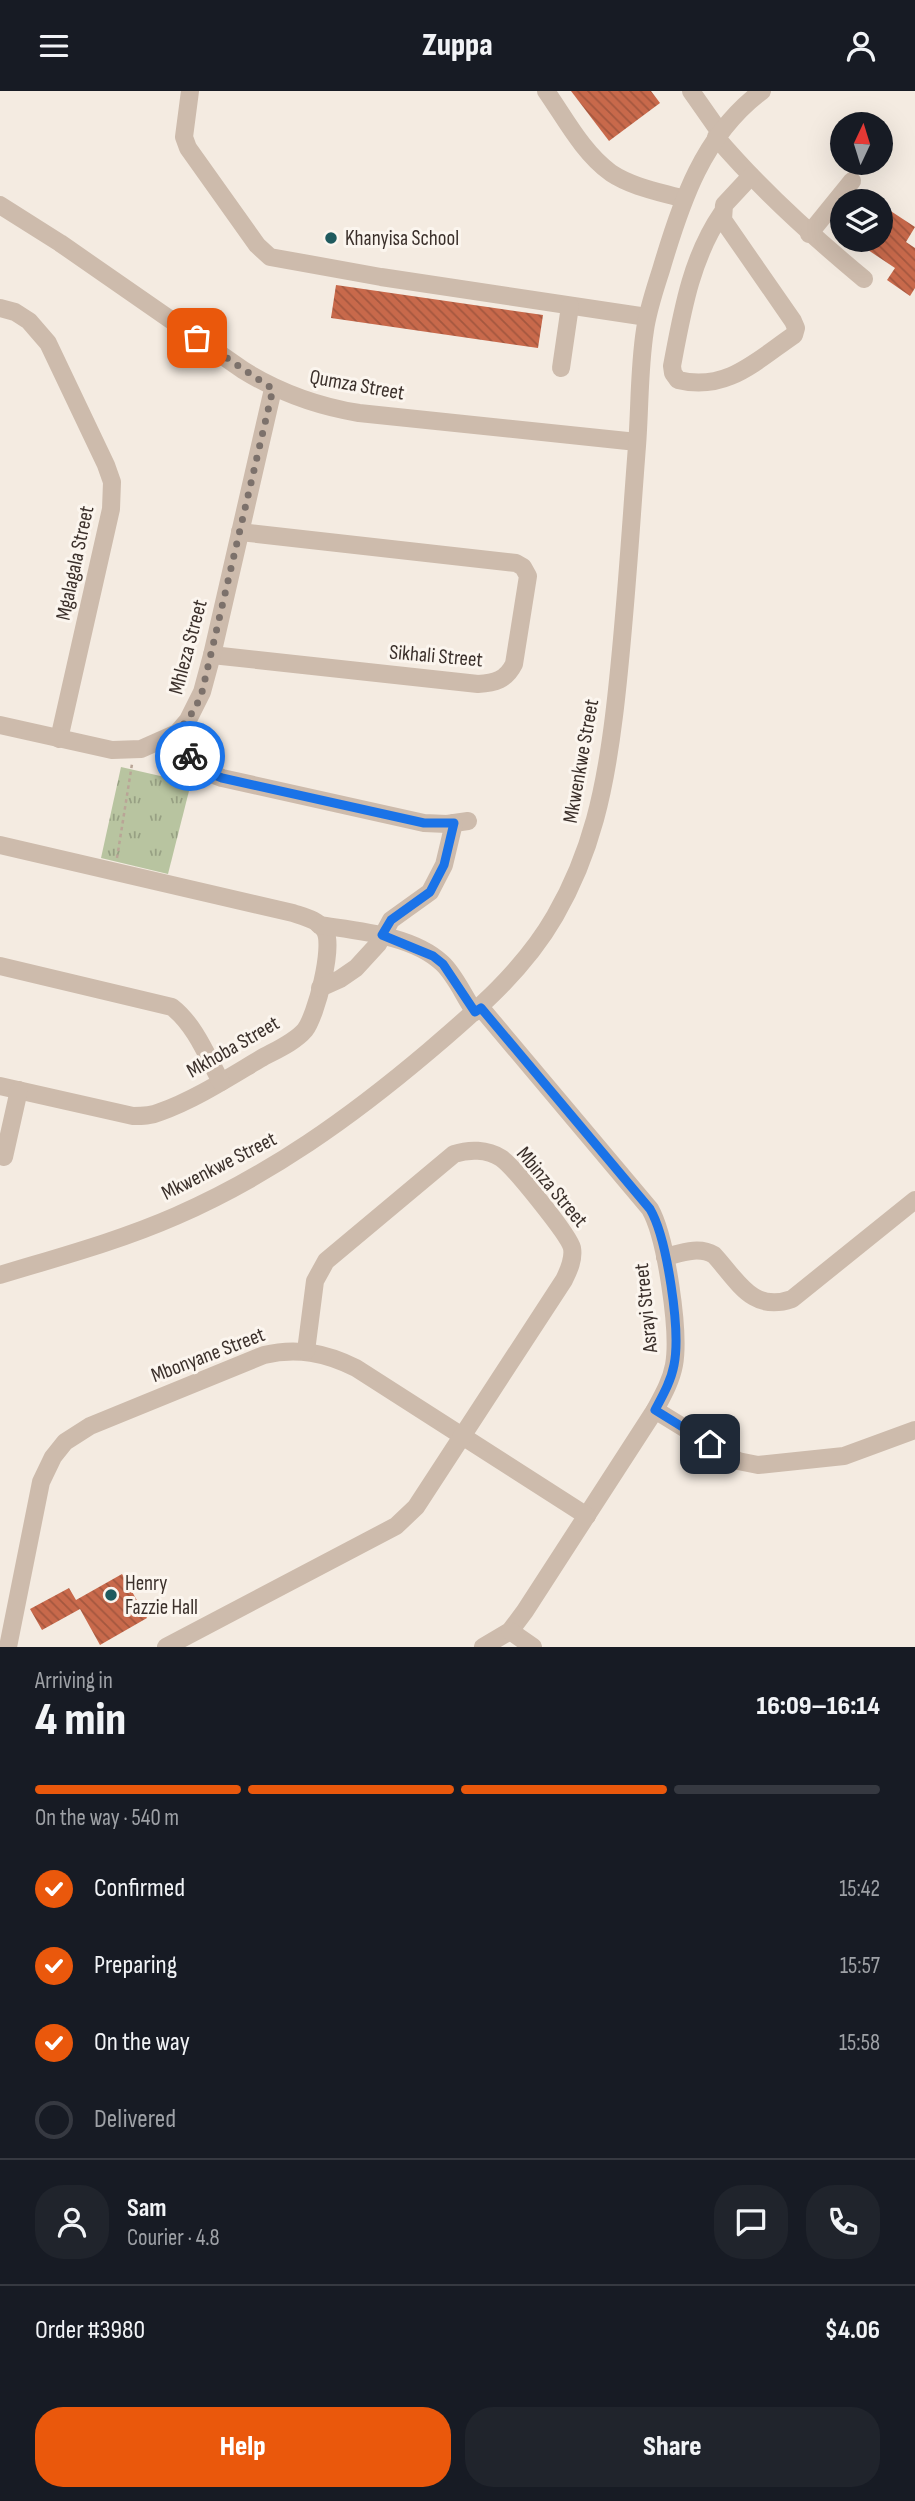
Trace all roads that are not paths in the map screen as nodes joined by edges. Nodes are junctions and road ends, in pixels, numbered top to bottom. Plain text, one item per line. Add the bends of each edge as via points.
1 (190, 91) edge
2 (546, 91) edge
3 (691, 91) edge
4 (762, 91) edge
5 (717, 134) junction
6 (751, 176) junction
7 (852, 181) dead end
8 (684, 199) junction
9 (0, 205) edge
10 (722, 212) junction
11 (809, 234) junction
12 (864, 279) dead end
13 (570, 306) junction
14 (0, 308) edge
15 (647, 317) junction
16 (561, 367) dead end
17 (273, 389) junction
18 (637, 442) junction
19 (240, 532) junction
20 (212, 655) junction
21 (0, 725) edge
22 (177, 733) junction
23 (59, 739) junction
24 (0, 845) edge
25 (319, 925) junction
26 (382, 935) junction
27 (0, 966) edge
28 (320, 988) junction
29 (478, 1010) junction
30 (221, 1081) junction
31 (0, 1086) edge
32 (19, 1090) junction
33 (4, 1157) dead end
34 (915, 1200) edge
35 (664, 1257) junction
36 (1, 1275) edge
37 (306, 1352) junction
38 (655, 1410) junction
39 (915, 1430) edge
40 (464, 1437) junction
41 (587, 1516) junction
42 (510, 1631) junction
43 (8, 1647) edge
44 (166, 1647) edge
45 (483, 1647) edge
46 (533, 1647) edge

1 - 13 street via 184,137 188,148 270,257
2 - 8 street via 594,159 612,174
3 - 5 street
4 - 5 street, Mkwenkwe Street
5 - 6 street
5 - 8 street, Mkwenkwe Street
6 - 10 street
6 - 11 street
7 - 11 street
8 - 15 street, Mkwenkwe Street
9 - 17 street, Qumza Street
10 - 10 street via 796,328 794,335 746,370 695,384 678,380 672,366 698,258
11 - 12 street
13 - 15 street
13 - 16 street
14 - 23 street, Mgalagala Street via 29,321 48,342 111,482 111,509
15 - 18 street, Mkwenkwe Street
17 - 18 street, Qumza Street via 359,413
17 - 19 street, Mhleza Street
18 - 29 street, Mkwenkwe Street via 614,714 594,831 555,917
19 - 20 street, Mhleza Street
19 - 20 street, Sikhali Street via 516,563 528,576 514,664 501,680 478,684
20 - 22 street, Mhleza Street via 195,709
21 - 23 street
22 - 23 street via 134,750
22 - 26 street via 193,761 210,775 424,823 461,822 430,892 391,920
24 - 25 street via 293,913
25 - 26 street, Asrayi Street
25 - 28 street, Mkhoba Street via 328,941
26 - 28 street via 356,968
26 - 29 street, Asrayi Street via 433,956
27 - 30 street via 172,1007 190,1026
28 - 30 street, Mkhoba Street via 306,1028 298,1036
29 - 35 street, Asrayi Street via 650,1209
29 - 36 street, Mkwenkwe Street via 329,1131 271,1168 175,1216
30 - 32 street, Mkhoba Street via 146,1116
31 - 32 street, Mkhoba Street
32 - 33 street
34 - 35 street via 792,1299 776,1304 751,1296 707,1251
35 - 38 street, Asrayi Street via 676,1344 670,1379
37 - 40 street, Mbonyane Street via 356,1368
37 - 40 street, Mbinza Street via 316,1281 326,1261 454,1154 477,1151 502,1159 567,1236 572,1260 564,1280
37 - 43 street, Mbonyane Street via 264,1355 90,1426 65,1442 46,1469 36,1498
38 - 39 street via 738,1461 758,1465 844,1456
38 - 41 street, Asrayi Street
40 - 41 street, Mbonyane Street
40 - 44 street, Mbinza Street via 416,1507 396,1526
41 - 42 street, Asrayi Street
42 - 45 street, Asrayi Street
42 - 46 street

